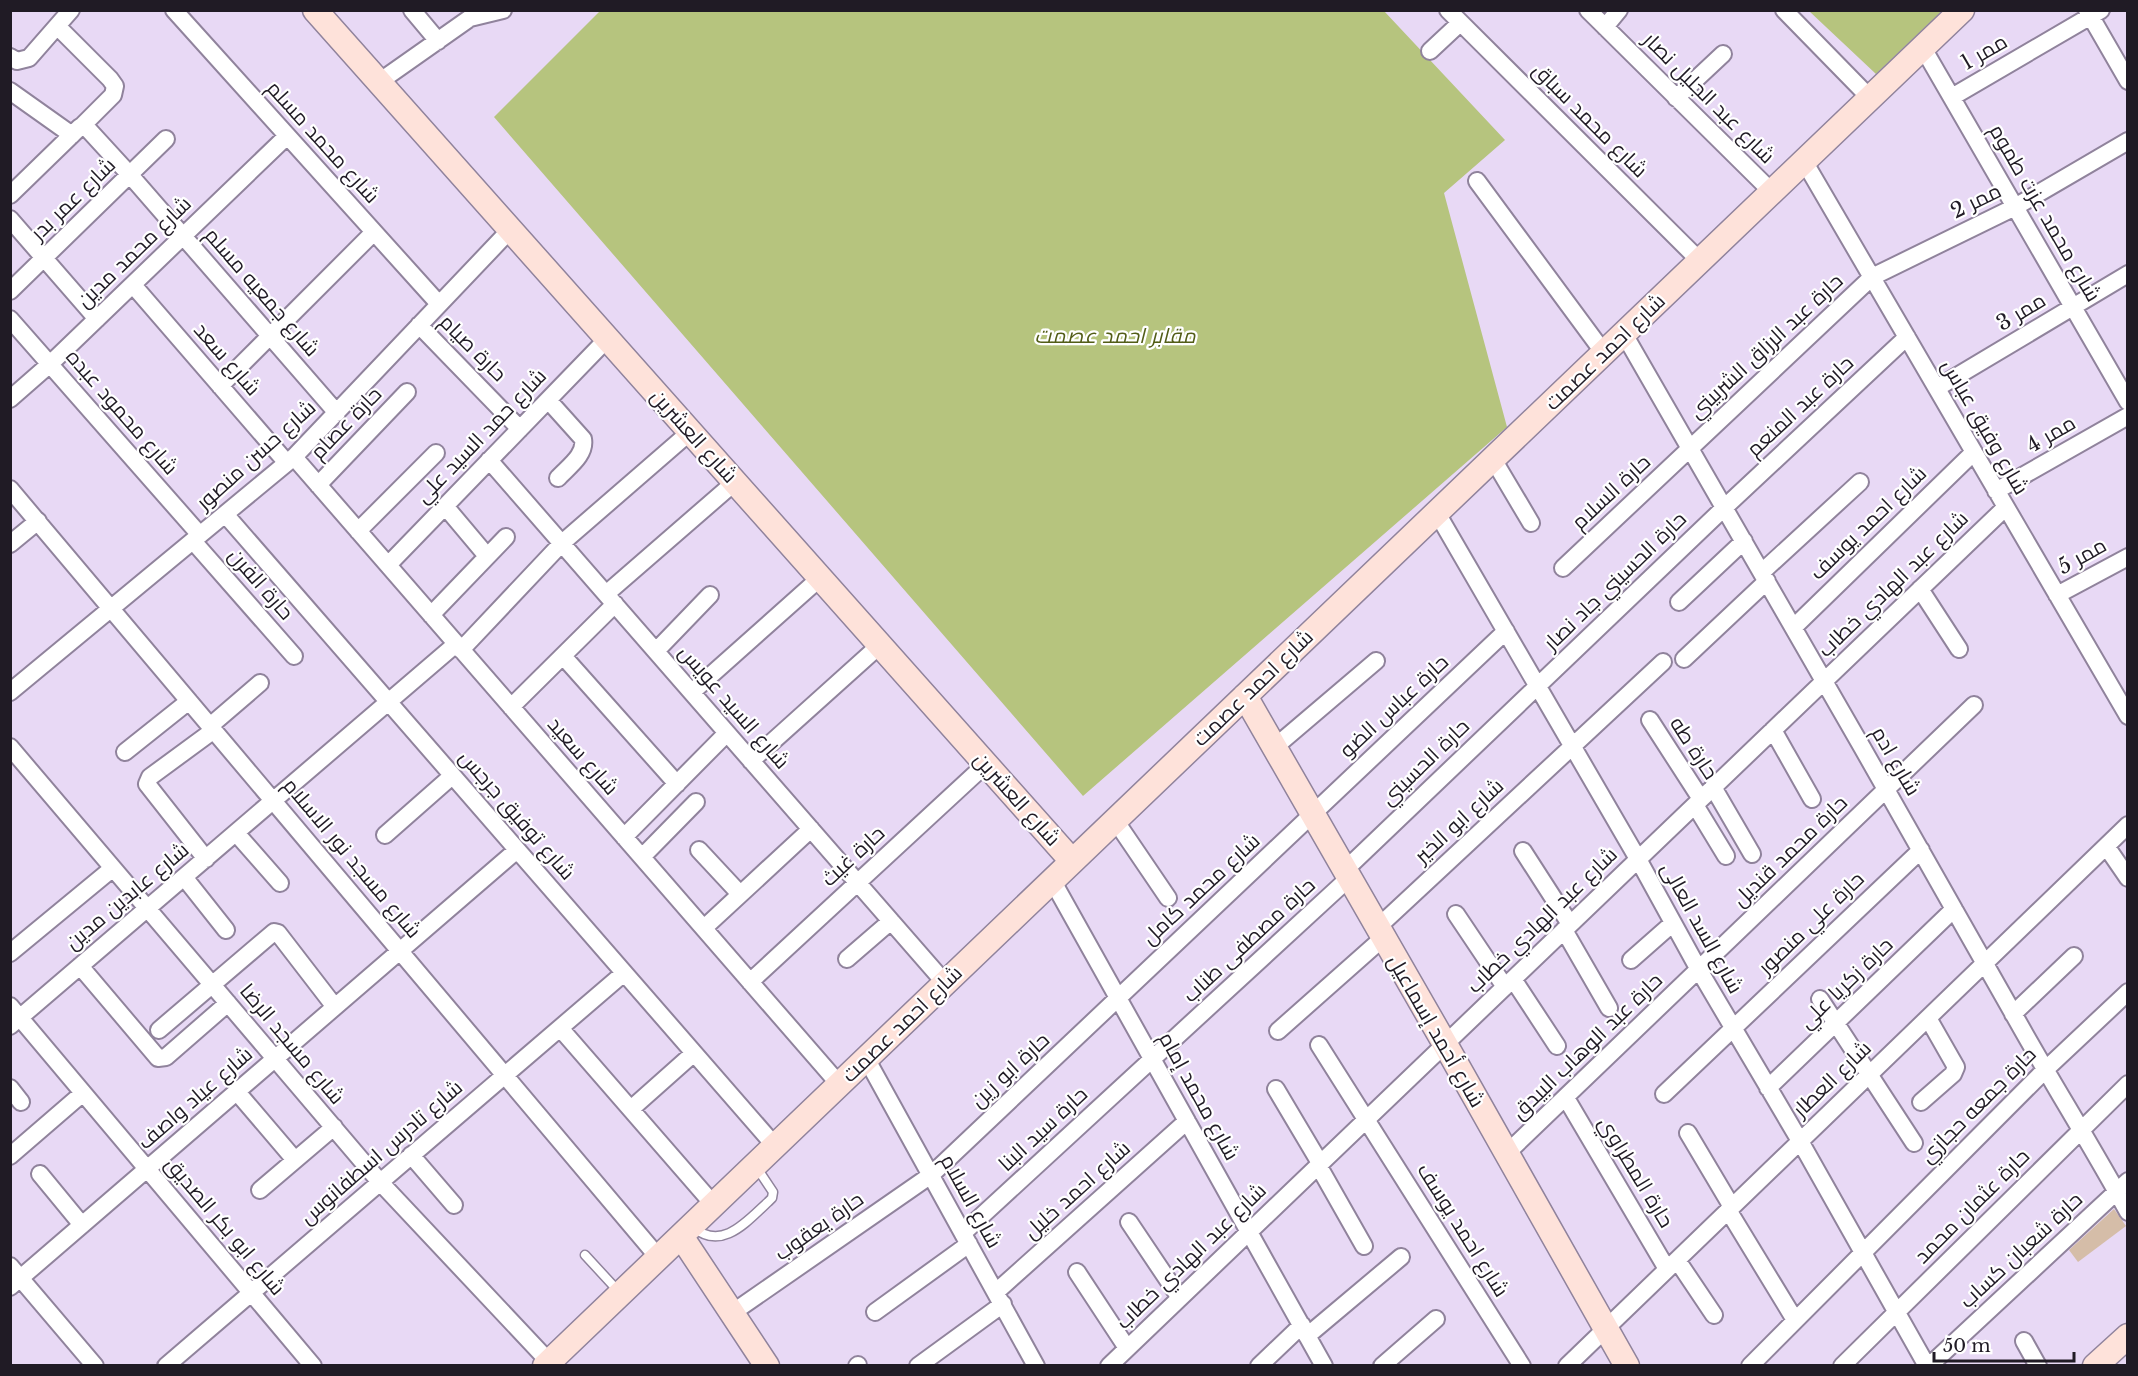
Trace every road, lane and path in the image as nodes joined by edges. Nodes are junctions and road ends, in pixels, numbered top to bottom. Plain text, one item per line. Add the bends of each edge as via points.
1 (71, 10) edge
2 (174, 10) edge
3 (315, 10) edge
4 (412, 10) edge
5 (1448, 10) edge
6 (1588, 10) edge
7 (1619, 10) edge
8 (1784, 10) edge
9 (493, 11) edge
10 (1960, 11) edge
11 (2093, 12) edge
12 (1460, 23) junction
13 (57, 26) junction
14 (1605, 27) junction
15 (438, 40) junction
16 (1923, 48) junction
17 (1430, 51) dead end
18 (1723, 54) dead end
19 (10, 57) edge
20 (2127, 81) edge
21 (379, 82) junction
22 (10, 91) edge
23 (1952, 97) junction
24 (1676, 98) junction
25 (1870, 98) junction
26 (77, 131) junction
27 (286, 136) junction
28 (166, 139) dead end
29 (2127, 141) edge
30 (1804, 161) junction
31 (130, 175) junction
32 (1477, 181) dead end
33 (1772, 192) junction
34 (10, 195) edge
35 (2015, 207) junction
36 (10, 219) edge
37 (510, 230) junction
38 (374, 232) junction
39 (183, 236) junction
40 (44, 258) junction
41 (1700, 261) junction
42 (2127, 274) edge
43 (1872, 277) junction
44 (133, 285) junction
45 (10, 291) edge
46 (439, 304) junction
47 (2073, 307) junction
48 (10, 319) edge
49 (97, 319) junction
50 (419, 326) junction
51 (1624, 334) junction
52 (270, 336) junction
53 (1907, 337) junction
54 (607, 339) junction
55 (1604, 353) junction
56 (50, 364) junction
57 (220, 386) junction
58 (1937, 388) junction
59 (407, 392) dead end
60 (10, 399) edge
61 (548, 400) junction
62 (2127, 402) edge
63 (337, 413) junction
64 (2127, 416) edge
65 (520, 429) junction
66 (690, 432) junction
67 (1691, 448) junction
68 (1974, 452) junction
69 (436, 453) dead end
70 (1493, 459) junction
71 (290, 460) junction
72 (489, 460) junction
73 (558, 478) dead end
74 (735, 482) junction
75 (1860, 482) dead end
76 (318, 485) junction
77 (10, 489) edge
78 (1996, 491) junction
79 (445, 506) junction
80 (1725, 507) junction
81 (2006, 507) junction
82 (1437, 513) junction
83 (225, 514) junction
84 (38, 521) junction
85 (1531, 523) dead end
86 (358, 531) junction
87 (506, 537) dead end
88 (197, 538) junction
89 (1744, 541) junction
90 (562, 543) junction
91 (10, 544) edge
92 (487, 556) junction
93 (2127, 557) edge
94 (388, 565) junction
95 (1563, 568) dead end
96 (1765, 577) junction
97 (820, 578) junction
98 (1920, 589) junction
99 (710, 595) dead end
100 (2057, 595) junction
101 (610, 599) junction
102 (1679, 602) dead end
103 (111, 608) junction
104 (431, 615) junction
105 (1794, 627) junction
106 (1506, 631) junction
107 (880, 645) junction
108 (459, 647) junction
109 (1959, 649) dead end
110 (656, 651) junction
111 (563, 656) junction
112 (294, 657) dead end
113 (1684, 659) dead end
114 (1376, 661) dead end
115 (1663, 662) dead end
116 (1825, 680) junction
117 (260, 683) dead end
118 (1536, 687) junction
119 (10, 692) edge
120 (692, 692) junction
121 (1245, 696) junction
122 (189, 701) junction
123 (388, 702) junction
124 (1974, 705) dead end
125 (2125, 706) edge
126 (511, 708) junction
127 (1650, 720) dead end
128 (212, 728) junction
129 (1773, 730) junction
130 (727, 733) junction
131 (10, 747) edge
132 (1275, 747) junction
133 (1572, 747) junction
134 (125, 752) dead end
135 (751, 761) junction
136 (986, 764) junction
137 (452, 776) junction
138 (677, 784) junction
139 (1887, 789) junction
140 (1703, 797) junction
141 (1812, 800) dead end
142 (273, 801) junction
143 (696, 802) dead end
144 (1313, 813) junction
145 (1115, 820) junction
146 (2127, 825) edge
147 (811, 829) junction
148 (236, 833) junction
149 (385, 835) dead end
150 (624, 837) junction
151 (2106, 846) junction
152 (517, 850) junction
153 (699, 850) dead end
154 (1921, 850) junction
155 (1523, 851) dead end
156 (1752, 854) dead end
157 (1726, 856) dead end
158 (642, 857) junction
159 (206, 859) junction
160 (1638, 860) junction
161 (1072, 861) junction
162 (113, 868) junction
163 (1347, 874) junction
164 (184, 877) junction
165 (2127, 878) edge
166 (1052, 880) junction
167 (858, 882) junction
168 (280, 883) dead end
169 (740, 894) junction
170 (1168, 898) dead end
171 (148, 908) junction
172 (1954, 909) junction
173 (1456, 914) dead end
174 (891, 921) junction
175 (1673, 923) junction
176 (1567, 927) junction
177 (704, 928) junction
178 (226, 930) dead end
179 (1380, 933) junction
180 (400, 951) junction
181 (10, 953) edge
182 (2074, 956) dead end
183 (847, 959) dead end
184 (1631, 960) dead end
185 (1986, 962) junction
186 (80, 966) junction
187 (1699, 970) junction
188 (624, 973) junction
189 (750, 982) junction
190 (945, 983) junction
191 (1509, 983) junction
192 (212, 984) junction
193 (2127, 992) edge
194 (1119, 997) junction
195 (1820, 999) dead end
196 (228, 1004) junction
197 (335, 1007) junction
198 (1609, 1008) dead end
199 (2013, 1014) junction
200 (14, 1017) edge
201 (1928, 1018) junction
202 (1836, 1024) junction
203 (560, 1028) junction
204 (1733, 1028) junction
205 (159, 1030) dead end
206 (1278, 1031) dead end
207 (1445, 1044) junction
208 (1319, 1045) dead end
209 (1557, 1046) dead end
210 (694, 1053) junction
211 (275, 1059) junction
212 (866, 1059) junction
213 (1153, 1059) junction
214 (2045, 1070) junction
215 (1869, 1074) junction
216 (505, 1075) junction
217 (839, 1084) junction
218 (2127, 1084) edge
219 (1768, 1088) junction
220 (1276, 1089) dead end
221 (237, 1092) junction
222 (83, 1093) junction
223 (1664, 1094) dead end
224 (1566, 1098) junction
225 (1921, 1102) dead end
226 (631, 1109) junction
227 (1366, 1119) junction
228 (1187, 1121) junction
229 (334, 1127) junction
230 (2080, 1131) junction
231 (1688, 1133) dead end
232 (1800, 1141) junction
233 (1914, 1143) dead end
234 (775, 1146) junction
235 (1506, 1154) junction
236 (411, 1155) junction
237 (10, 1156) edge
238 (295, 1160) junction
239 (1319, 1164) junction
240 (755, 1165) junction
241 (148, 1169) junction
242 (40, 1174) dead end
243 (931, 1175) junction
244 (380, 1182) junction
245 (2122, 1187) edge
246 (260, 1190) dead end
247 (713, 1204) junction
248 (454, 1205) dead end
249 (1730, 1209) junction
250 (2127, 1212) edge
251 (1129, 1222) dead end
252 (82, 1225) junction
253 (686, 1231) junction
254 (1249, 1231) junction
255 (966, 1238) junction
256 (1364, 1246) dead end
257 (1862, 1253) junction
258 (585, 1255) dead end
259 (658, 1257) junction
260 (1401, 1257) dead end
261 (1672, 1264) junction
262 (1077, 1272) dead end
263 (14, 1277) edge
264 (251, 1292) junction
265 (620, 1293) junction
266 (999, 1298) junction
267 (1180, 1298) junction
268 (875, 1312) dead end
269 (1896, 1312) junction
270 (732, 1313) junction
271 (1714, 1315) dead end
272 (1437, 1319) dead end
273 (1795, 1320) junction
274 (1605, 1328) junction
275 (1304, 1330) junction
276 (2024, 1341) dead end
277 (2126, 1343) edge
278 (1127, 1348) junction
279 (549, 1364) edge
280 (94, 1365) edge
281 (166, 1365) edge
282 (313, 1365) edge
283 (767, 1365) edge
284 (918, 1365) edge
285 (1036, 1365) edge
286 (1109, 1365) edge
287 (1258, 1365) edge
288 (1324, 1365) edge
289 (1382, 1365) edge
290 (1522, 1365) edge
291 (1567, 1365) edge
292 (1627, 1365) edge
293 (1750, 1365) edge
294 (1842, 1365) edge
295 (1928, 1365) edge
296 (2038, 1365) edge
297 (2095, 1365) edge

1 - 13 street
2 - 27 street, شارع محمد مسلم
3 - 21 main road, شارع العشرين
4 - 15 street
5 - 12 street, شارع محمد سباق
6 - 14 street, شارع عبد الجليل نصار
7 - 14 street
8 - 25 street
9 - 15 street via 470,18
10 - 16 main road, شارع احمد عصمت
11 - 20 street
11 - 23 street, ممر 1
12 - 17 street
12 - 41 street, شارع محمد سباق
13 - 19 street via 29,58 17,61
13 - 26 street via 115,86 113,95
14 - 24 street, شارع عبد الجليل نصار
15 - 21 street
16 - 23 street, شارع محمد عزت طموم
16 - 25 main road, شارع احمد عصمت
18 - 24 street
21 - 37 main road, شارع العشرين
22 - 26 street, شارع جمعيه مسلم
23 - 35 street, شارع محمد عزت طموم
24 - 33 street, شارع عبد الجليل نصار
25 - 30 main road, شارع احمد عصمت
26 - 31 street, شارع جمعيه مسلم via 86,127
26 - 34 street
27 - 38 street, شارع محمد مسلم
27 - 39 street, شارع محمد مدين
28 - 31 street, شارع عمر بدر
29 - 35 street, ممر 2
30 - 33 main road, شارع احمد عصمت
30 - 43 street, شارع وفيق عباس
31 - 39 street, شارع جمعيه مسلم
31 - 40 street, شارع عمر بدر
32 - 55 street
33 - 41 main road, شارع احمد عصمت
35 - 43 street, ممر 2
35 - 47 street, شارع محمد عزت طموم
36 - 40 street
37 - 46 street, شارع حسن منصور
37 - 54 main road, شارع العشرين
38 - 46 street, شارع محمد مسلم
38 - 52 street
39 - 44 street, شارع محمد مدين
39 - 52 street, شارع جمعيه مسلم
40 - 45 street, شارع عمر بدر
40 - 49 street
41 - 51 main road, شارع احمد عصمت
42 - 47 street, ممر 3
43 - 53 street, شارع وفيق عباس
43 - 67 street, حارة عبد الرزاق الشربيني
44 - 49 street, شارع محمد مدين
44 - 57 street, شارع سعد
46 - 50 street, شارع حسن منصور
47 - 58 street, ممر 3
47 - 62 street, شارع محمد عزت طموم
48 - 56 street, شارع محمود عبده
49 - 56 street, شارع محمد مدين
50 - 63 street, شارع حسن منصور
50 - 65 street, حارة صيام
51 - 55 main road, شارع احمد عصمت
51 - 67 street, شارع ادم
52 - 57 street
52 - 63 street, شارع جمعيه مسلم
53 - 58 street, شارع وفيق عباس
53 - 80 street, حارة عبد المنعم
54 - 61 street, شارع حمد السيد علي
54 - 66 main road, شارع العشرين
55 - 70 main road, شارع احمد عصمت
56 - 60 street, شارع محمد مدين
56 - 88 street, شارع محمود عبده
57 - 71 street, شارع سعد
58 - 68 street, شارع وفيق عباس
59 - 76 street, حارة عصام
61 - 65 street, شارع حمد السيد علي
61 - 73 street via 584,439 582,453
63 - 71 street, شارع حسن منصور
64 - 78 street, ممر 4
65 - 72 street, شارع حمد السيد علي
66 - 74 main road, شارع العشرين
66 - 90 street, شارع عابدين مدين
67 - 80 street, شارع ادم
67 - 95 street, حارة السلام
68 - 78 street, شارع وفيق عباس
68 - 105 street, شارع احمد يوسف
69 - 86 street
70 - 82 main road, شارع احمد عصمت
70 - 85 street
71 - 76 street, شارع سعيد
71 - 83 street, شارع حسن منصور
72 - 79 street, شارع حمد السيد علي
72 - 90 street, شارع السيد عويس
74 - 97 main road, شارع العشرين
74 - 101 street
75 - 96 street
76 - 86 street, شارع سعيد
77 - 84 street, شارع مسجد نور الاسلام
78 - 81 street, شارع وفيق عباس
79 - 92 street
79 - 94 street, شارع حمد السيد علي
80 - 89 street, شارع ادم
80 - 118 street, حارة الحسيني جاد نصار
81 - 98 street, شارع عبد الهادي خطاب
81 - 100 street, شارع وفيق عباس
82 - 106 street, شارع السد العالى
82 - 121 main road, شارع احمد عصمت
83 - 88 street, شارع حسن منصور
83 - 123 street, شارع توفيق جرجس
84 - 91 street
84 - 103 street, شارع مسجد نور الاسلام
86 - 94 street, شارع سعيد
87 - 92 street
88 - 103 street, شارع حسن منصور
88 - 112 street, حارة الفرن
89 - 96 street, شارع ادم
89 - 102 street
90 - 101 street, شارع السيد عويس
90 - 108 street, شارع عابدين مدين
92 - 104 street
93 - 100 street, ممر 5
94 - 104 street, شارع سعيد
96 - 105 street, شارع ادم
96 - 113 street
97 - 107 main road, شارع العشرين
97 - 120 street
98 - 109 street
98 - 116 street, شارع عبد الهادي خطاب
99 - 110 street
100 - 125 street, شارع وفيق عباس
101 - 110 street, شارع السيد عويس
101 - 111 street
103 - 119 street, شارع حسن منصور
103 - 122 street, شارع مسجد نور الاسلام
104 - 108 street, شارع سعيد
105 - 116 street, شارع ادم
106 - 118 street, شارع السد العالى
106 - 144 street, حارة عباس الضو
107 - 135 street
107 - 136 main road, شارع العشرين
108 - 123 street, شارع عابدين مدين
108 - 126 street, شارع سعيد
110 - 120 street, شارع السيد عويس
111 - 126 street
111 - 138 street
114 - 132 street
115 - 133 street, شارع ابو الخير
116 - 129 street, شارع عبد الهادي خطاب
116 - 139 street, شارع ادم
117 - 128 street
118 - 133 street, شارع السد العالى
118 - 163 street, حارة الحسيني
120 - 130 street, شارع السيد عويس
121 - 132 main road, شارع أحمد إسماعيل
121 - 145 main road, شارع احمد عصمت
122 - 128 street, شارع مسجد نور الاسلام
122 - 134 street
123 - 137 street, شارع توفيق جرجس
123 - 142 street, شارع عابدين مدين
124 - 139 street, حارة محمد قنديل
126 - 150 street, شارع سعيد
127 - 140 street, حارة طه
128 - 142 street, شارع مسجد نور الاسلام
128 - 159 street via 150,777 147,784
129 - 140 street, شارع عبد الهادي خطاب
129 - 141 street
130 - 135 street, شارع السيد عويس
130 - 138 street
131 - 162 street, شارع مسجد الرضا
132 - 144 main road, شارع أحمد إسماعيل
133 - 160 street, شارع السد العالى
133 - 179 street, شارع ابو الخير
135 - 147 street, شارع السيد عويس
136 - 161 main road, شارع العشرين
136 - 167 street, حارة غيث
137 - 149 street
137 - 152 street, شارع توفيق جرجس
138 - 150 street
139 - 154 street, شارع ادم
139 - 187 street, حارة محمد قنديل
140 - 156 street
140 - 157 street
140 - 160 street, شارع عبد الهادي خطاب
142 - 148 street, شارع عابدين مدين
142 - 180 street, شارع مسجد نور الاسلام
143 - 158 street
144 - 163 main road, شارع أحمد إسماعيل
144 - 194 street, شارع محمد كامل
145 - 161 main road, شارع احمد عصمت
145 - 170 street
146 - 151 street, شارع العطار
147 - 167 street, شارع السيد عويس
147 - 169 street
148 - 159 street, شارع عابدين مدين
148 - 168 street
150 - 158 street, شارع سعيد
151 - 165 street
151 - 185 street, شارع العطار
152 - 180 street, شارع عياد واصف
152 - 188 street, شارع توفيق جرجس
153 - 169 street
154 - 172 street, شارع ادم
154 - 204 street, حارة علي منصور
155 - 176 street
158 - 177 street, شارع سعيد
159 - 164 street, شارع عابدين مدين
160 - 175 street, شارع السد العالى
160 - 176 street, شارع عبد الهادي خطاب
161 - 166 main road, شارع احمد عصمت
162 - 171 street, شارع مسجد الرضا
162 - 181 street
163 - 179 main road, شارع أحمد إسماعيل
163 - 213 street, حارة مصطفى طناب
164 - 171 street, شارع عابدين مدين
164 - 178 street
166 - 190 main road, شارع احمد عصمت
166 - 194 street, شارع محمد إمام
167 - 174 street, شارع السيد عويس
167 - 189 street, حارة غيث
169 - 177 street
171 - 186 street, شارع عابدين مدين
171 - 192 street, شارع مسجد الرضا
172 - 185 street, شارع ادم
172 - 202 street, حارة زكريا علي
173 - 191 street
174 - 183 street
174 - 190 street, شارع السيد عويس
175 - 184 street
175 - 187 street, شارع السد العالى
176 - 191 street, شارع عبد الهادي خطاب
176 - 198 street
177 - 189 street, شارع سعيد
179 - 206 street, شارع ابو الخير
179 - 207 main road, شارع أحمد إسماعيل
180 - 197 street, شارع عياد واصف
180 - 216 street, شارع مسجد نور الاسلام
182 - 199 street
185 - 199 street, شارع ادم
185 - 201 street, شارع العطار
186 - 196 street via 158,1058 166,1057
186 - 200 street, شارع عابدين مدين
187 - 204 street, شارع السد العالى
187 - 224 street, حارة عبد الوهاب البيدق
188 - 203 street, شارع تادرس اسطفانوس
188 - 210 street, شارع توفيق جرجس
189 - 217 street, شارع سعيد
190 - 212 main road, شارع احمد عصمت
191 - 207 street, شارع عبد الهادي خطاب
191 - 209 street
192 - 196 street, شارع مسجد الرضا
192 - 197 street via 276,932
192 - 205 street
193 - 214 street, حارة جمعه حجازي
194 - 213 street, شارع محمد إمام
194 - 243 street, حارة ابو زين
195 - 202 street
196 - 211 street, شارع مسجد الرضا
197 - 211 street, شارع عياد واصف
199 - 214 street, شارع ادم
200 - 222 street, شارع ابو بكر الصديق
201 - 215 street, شارع العطار
201 - 225 street via 1956,1067
202 - 215 street
202 - 219 street, حارة زكريا علي
203 - 216 street, شارع تادرس اسطفانوس
203 - 226 street
204 - 219 street, شارع السد العالى
204 - 223 street, حارة علي منصور
207 - 227 street, شارع عبد الهادي خطاب
207 - 235 main road, شارع أحمد إسماعيل
208 - 227 street, شارع احمد يوسف
210 - 226 street
210 - 234 street, شارع توفيق جرجس
211 - 221 street, شارع عياد واصف
211 - 229 street, شارع مسجد الرضا
212 - 217 main road, شارع احمد عصمت
212 - 243 street, شارع السلام
213 - 228 street, شارع محمد إمام
213 - 255 street, حارة سيد البنا
214 - 230 street, شارع ادم
214 - 257 street, حارة جمعه حجازي
215 - 232 street, شارع العطار
215 - 233 street
216 - 236 street, شارع تادرس اسطفانوس
216 - 259 street, شارع مسجد نور الاسلام
217 - 234 main road, شارع احمد عصمت
218 - 230 street, حارة عثمان محمد
219 - 232 street, شارع السد العالى
220 - 239 street
221 - 238 street
221 - 241 street, شارع عياد واصف
222 - 237 street
222 - 241 street, شارع ابو بكر الصديق
224 - 235 street, حارة عبد الوهاب البيدق
224 - 261 street, حارة المطراوي
226 - 247 street
227 - 239 street, شارع عبد الهادي خطاب
227 - 290 street, شارع احمد يوسف
228 - 254 street, شارع محمد إمام
228 - 266 street, شارع احمد خليل
229 - 238 street
229 - 244 street, شارع مسجد الرضا
230 - 245 street, شارع ادم
230 - 269 street, حارة عثمان محمد
231 - 249 street
232 - 249 street, شارع العطار
232 - 257 street, شارع السد العالى
234 - 240 main road, شارع احمد عصمت
235 - 274 main road, شارع أحمد إسماعيل
236 - 244 street, شارع تادرس اسطفانوس
236 - 248 street
238 - 246 street
239 - 254 street, شارع عبد الهادي خطاب
239 - 256 street
240 - 247 main road, شارع احمد عصمت
240 - 253 lane via 773,1192 768,1202 722,1237
241 - 252 street, شارع عياد واصف
241 - 264 street, شارع ابو بكر الصديق
242 - 252 street
243 - 255 street, شارع السلام
243 - 270 street, حارة يعقوب
244 - 264 street, شارع تادرس اسطفانوس
244 - 279 street, شارع مسجد الرضا
245 - 250 street, شارع ادم
245 - 295 street, حارة شعبان كساب
247 - 253 main road, شارع احمد عصمت
249 - 261 street, شارع العطار
249 - 273 street
251 - 267 street
252 - 263 street, شارع عياد واصف
253 - 259 main road, شارع احمد عصمت
253 - 270 main road
254 - 267 street, شارع عبد الهادي خطاب
254 - 275 street, شارع محمد إمام
255 - 266 street, شارع السلام
255 - 268 street, حارة سيد البنا
257 - 269 street, شارع السد العالى
257 - 273 street, حارة جمعه حجازي
258 - 265 lane
259 - 265 main road, شارع احمد عصمت
260 - 275 street
261 - 271 street, حارة المطراوي
261 - 274 street, شارع العطار
262 - 278 street
263 - 280 street
264 - 281 street, شارع تادرس اسطفانوس
264 - 282 street, شارع ابو بكر الصديق
265 - 279 main road, شارع احمد عصمت
266 - 284 street, شارع احمد خليل
266 - 285 street, شارع السلام
267 - 278 street, شارع عبد الهادي خطاب
269 - 294 street, حارة عثمان محمد
269 - 295 street, شارع السد العالى
270 - 283 main road
272 - 289 street
273 - 293 street, حارة جمعه حجازي
274 - 291 street, شارع العطار
274 - 292 main road, شارع أحمد إسماعيل
275 - 287 street
275 - 288 street, شارع محمد إمام
276 - 296 street
277 - 297 main road
278 - 286 street, شارع عبد الهادي خطاب

